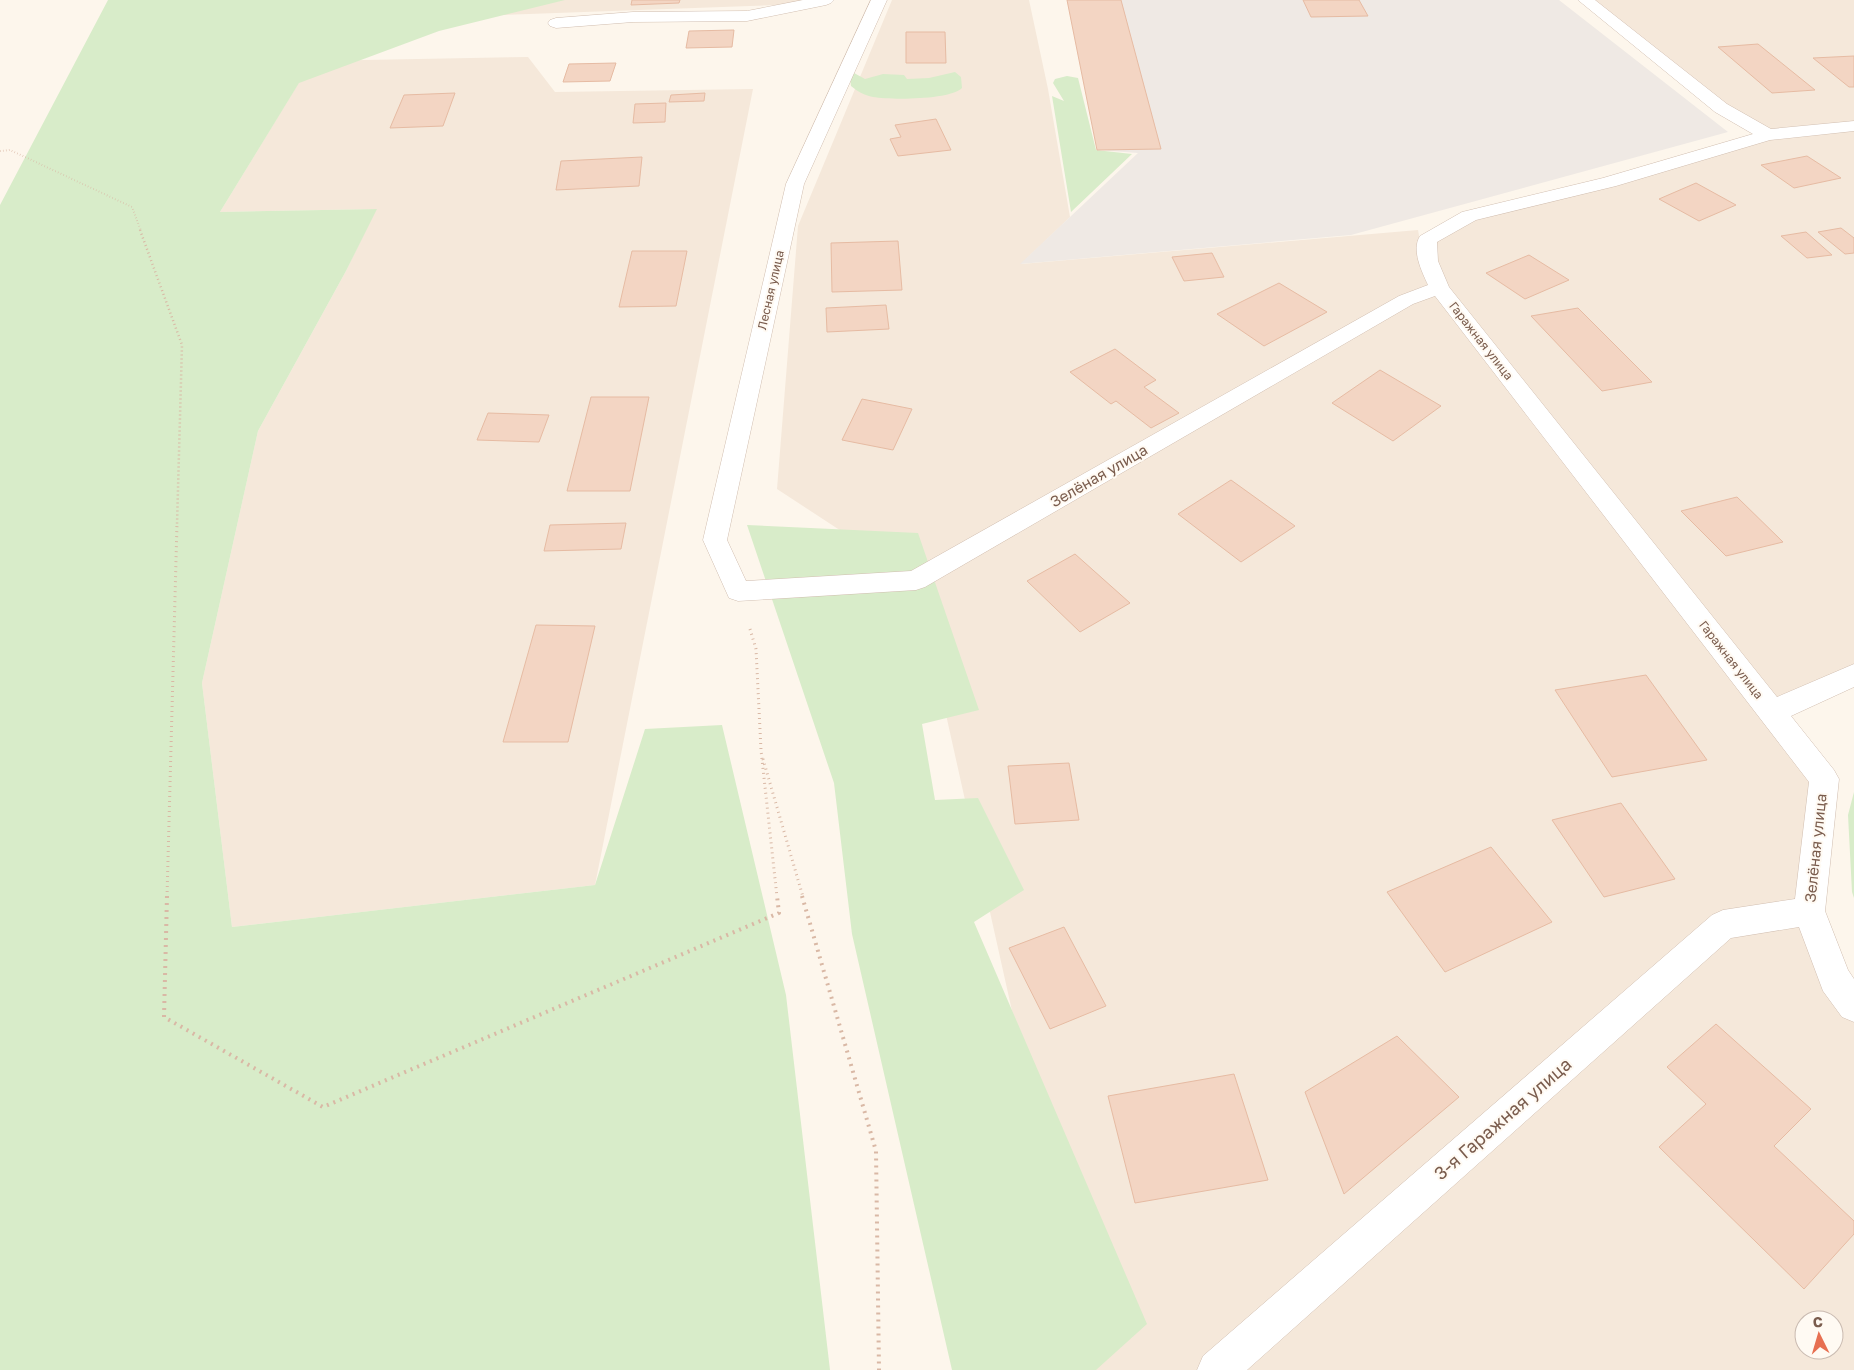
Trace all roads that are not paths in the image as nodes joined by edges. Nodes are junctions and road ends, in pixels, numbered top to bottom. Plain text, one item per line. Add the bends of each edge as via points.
1 (826, 0) edge
2 (880, 0) edge
3 (1586, 0) edge
4 (556, 23) dead end
5 (1854, 126) edge
6 (1768, 135) junction
7 (1439, 288) junction
8 (738, 591) joint
9 (1854, 675) edge
10 (1772, 712) junction
11 (1809, 911) junction
12 (1854, 1006) edge
13 (1217, 1370) edge

1 - 4 street via 747,16 632,17
2 - 8 street, Лесная улица via 795,184 715,540
3 - 6 street via 1722,108
5 - 6 street, Гаражная улица
6 - 7 street, Гаражная улица via 1609,182 1469,216 1427,240 1428,261
7 - 8 street, Зелёная улица via 1406,300 916,580
7 - 10 street, Гаражная улица
9 - 10 street, Гаражная улица
10 - 11 street, Зелёная улица via 1824,779
11 - 12 street via 1834,980
11 - 13 street, 3-я Гаражная улица via 1723,925

